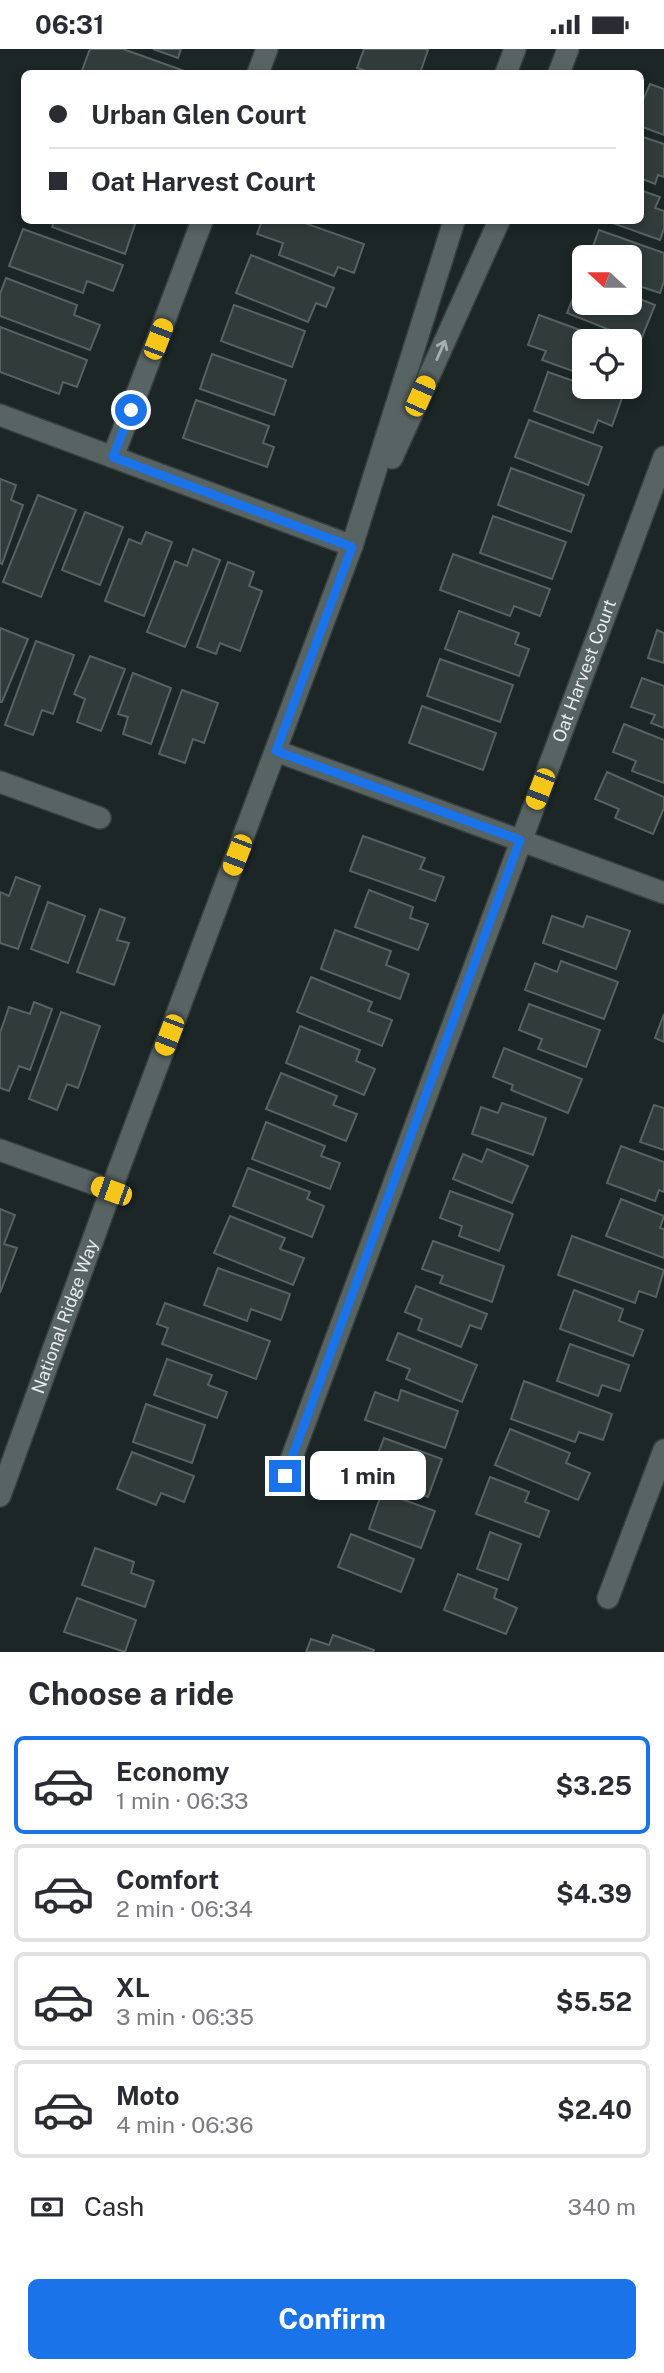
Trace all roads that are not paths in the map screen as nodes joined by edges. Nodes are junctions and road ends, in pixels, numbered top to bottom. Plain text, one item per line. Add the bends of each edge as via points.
1 (267, 49) edge
2 (515, 49) edge
3 (568, 49) edge
4 (259, 70) edge
5 (507, 70) edge
6 (560, 70) edge
7 (201, 224) edge
8 (453, 224) edge
9 (498, 224) edge
10 (0, 415) edge
11 (113, 457) junction
12 (664, 457) edge
13 (352, 547) junction
14 (276, 751) junction
15 (0, 782) edge
16 (100, 818) dead end
17 (520, 840) junction
18 (664, 893) edge
19 (0, 1150) edge
20 (111, 1191) junction
21 (664, 1450) edge
22 (285, 1476) dead end
23 (0, 1496) edge
24 (608, 1598) dead end

1 - 4 street
2 - 5 street
3 - 6 street
7 - 11 street
8 - 13 street, National Ridge Way
13 -> 9 street, National Ridge Way
10 - 11 street
11 - 13 street
12 - 17 street, Oat Harvest Court
13 - 14 street, National Ridge Way
14 - 17 street
14 - 20 street, National Ridge Way
15 - 16 street
17 - 18 street
17 - 22 street, Oat Harvest Court
19 - 20 street
20 - 23 street, National Ridge Way
21 - 24 street

